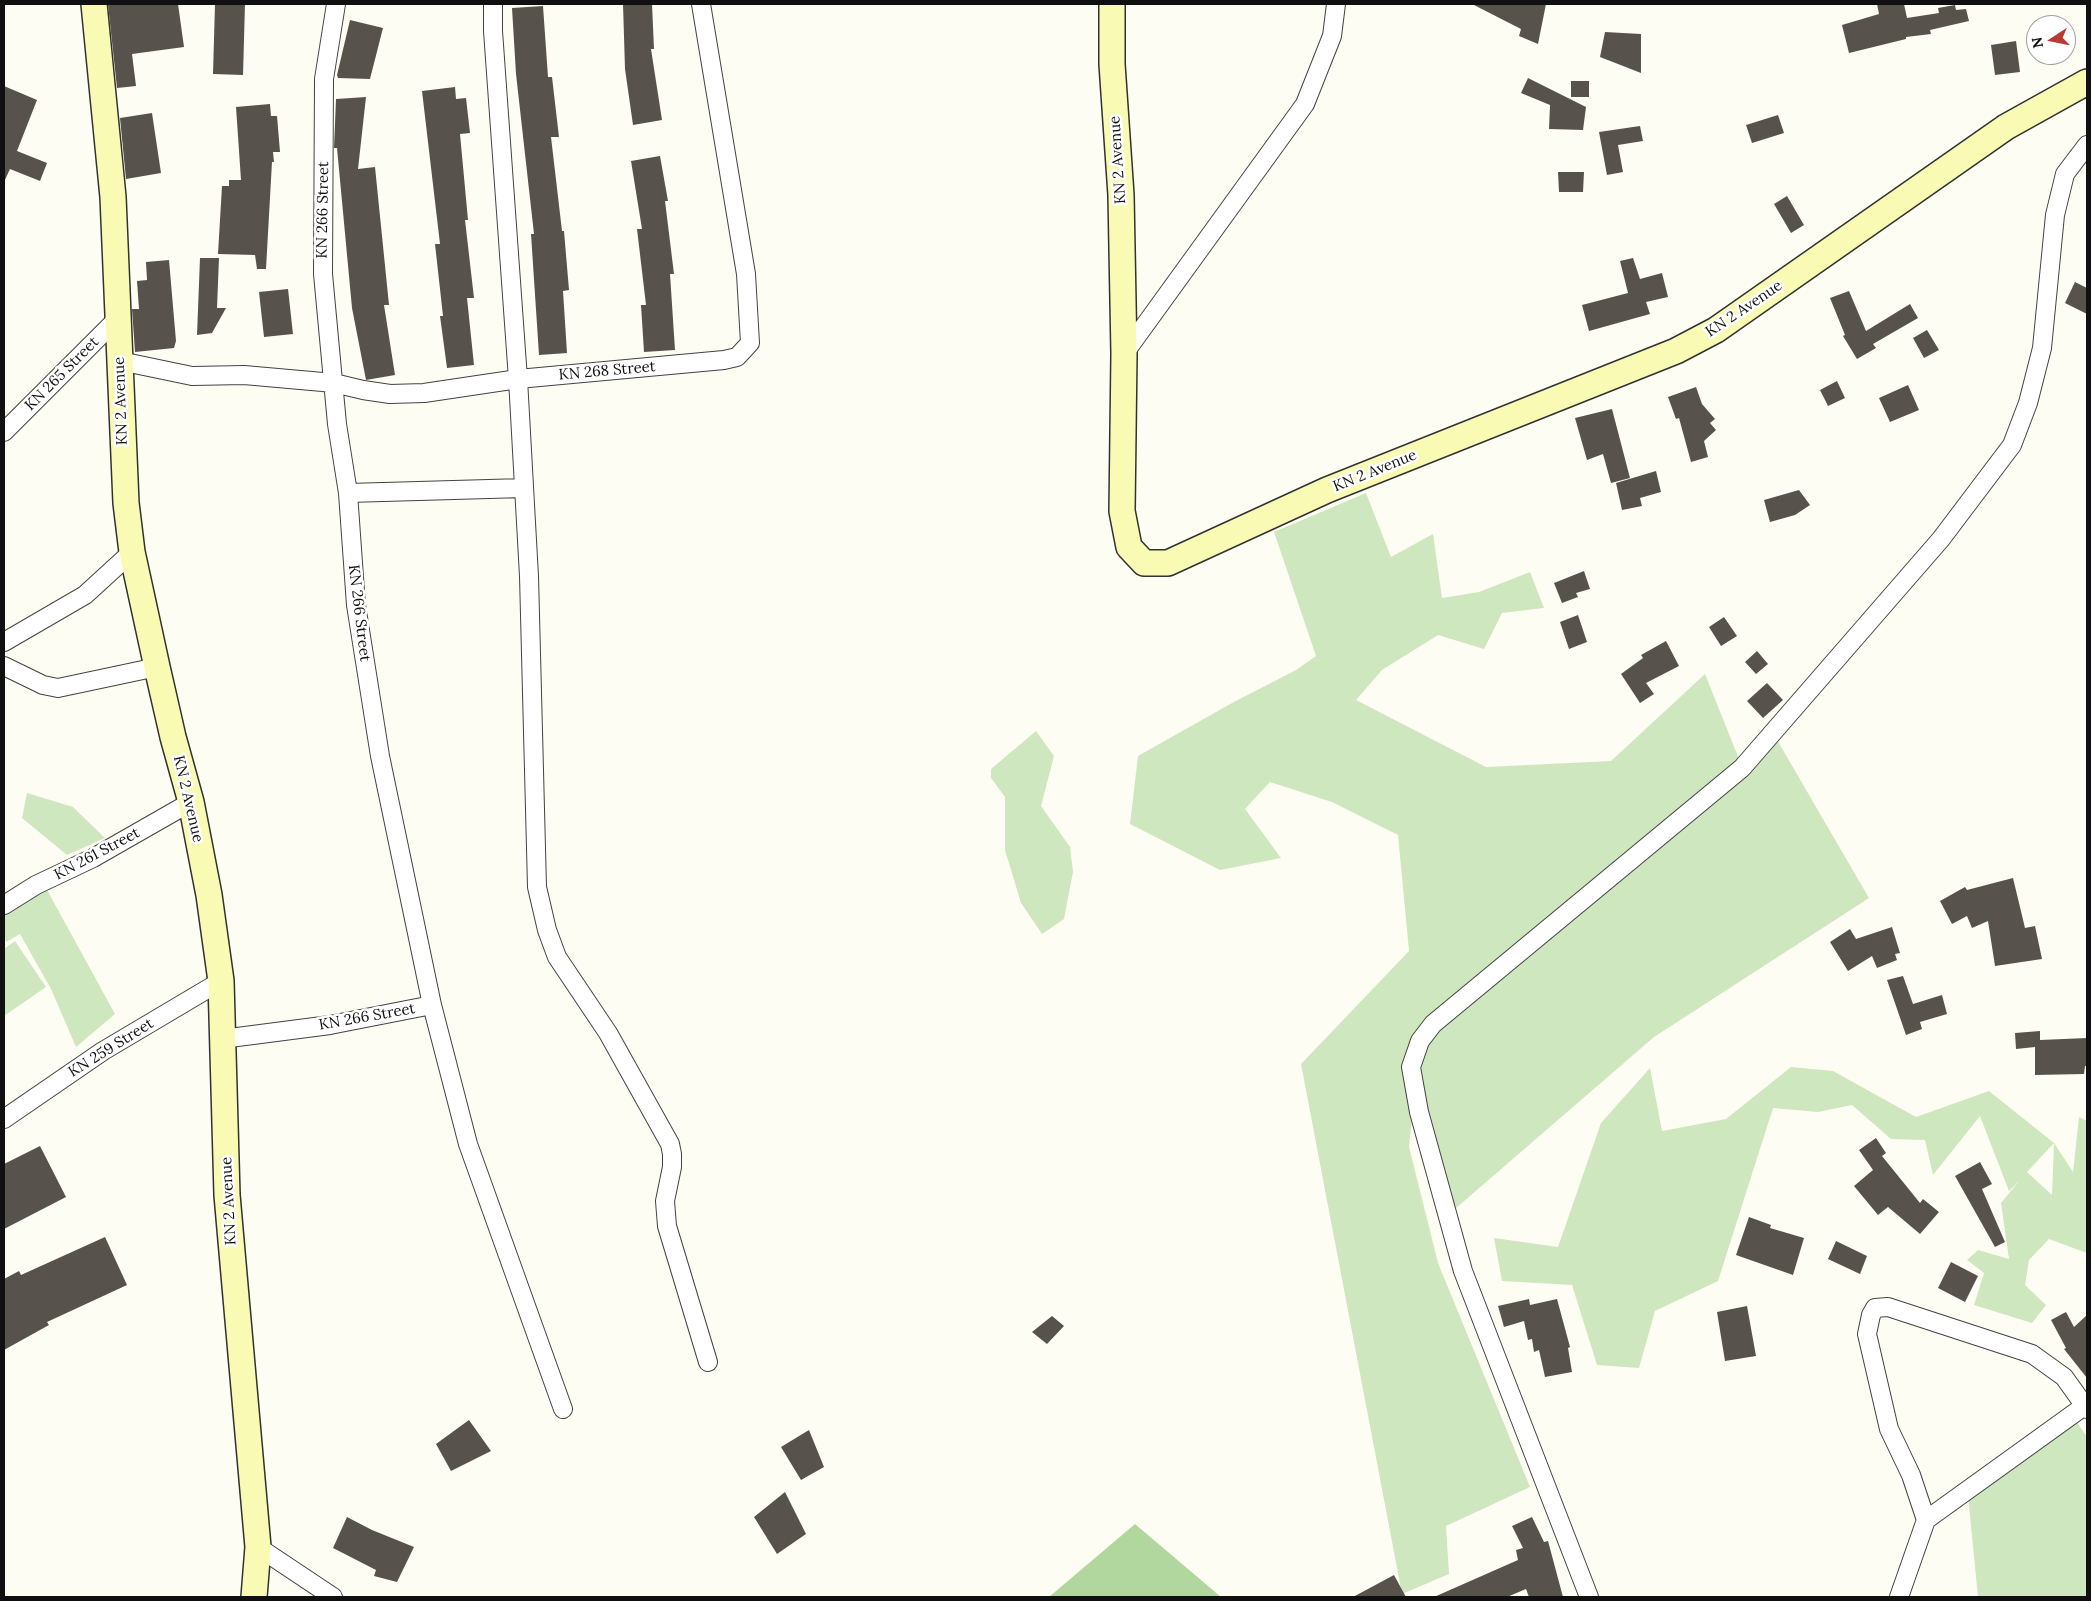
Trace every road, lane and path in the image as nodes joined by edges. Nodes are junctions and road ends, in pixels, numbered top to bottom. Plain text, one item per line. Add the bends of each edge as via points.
1 (94, 4) edge
2 (336, 4) edge
3 (493, 4) edge
4 (701, 4) edge
5 (1112, 4) edge
6 (1336, 4) edge
7 (2087, 82) edge
8 (2087, 145) edge
9 (120, 316) junction
10 (1124, 354) junction
11 (120, 361) junction
12 (518, 379) junction
13 (334, 383) junction
14 (4, 432) edge
15 (524, 488) junction
16 (348, 493) junction
17 (132, 552) junction
18 (4, 642) edge
19 (4, 666) edge
20 (157, 667) junction
21 (191, 802) junction
22 (4, 904) edge
23 (221, 980) junction
24 (432, 1005) junction
25 (222, 1038) junction
26 (4, 1119) edge
27 (708, 1362) dead end
28 (2087, 1406) edge
29 (563, 1410) dead end
30 (1926, 1520) junction
31 (258, 1547) junction
32 (254, 1597) edge
33 (333, 1597) edge
34 (1589, 1597) edge
35 (1899, 1597) edge

1 - 9 main road, KN 2 Avenue via 113,197
2 - 13 street, KN 266 Street via 324,79 323,274
3 - 12 street
4 - 12 street, KN 268 Street via 746,274 750,343 737,357 724,360
5 - 10 main road, KN 2 Avenue
6 - 10 street via 1332,36 1305,104
7 - 10 main road, KN 2 Avenue via 2006,127 1716,330 1676,351 1327,490 1168,563 1144,563 1129,547 1122,511
8 - 34 street via 2065,174 2055,215 2042,348 2028,403 2012,445 1941,539 1742,768 1434,1024 1420,1041 1411,1067 1419,1112 1463,1271
9 - 11 main road, KN 2 Avenue
9 - 14 street, KN 265 Street
11 - 13 street, KN 268 Street via 192,376 244,376
11 - 17 main road, KN 2 Avenue via 126,504
12 - 13 street, KN 268 Street via 424,393 390,394
12 - 15 street
13 - 16 street, KN 266 Street
15 - 16 street
15 - 27 street via 538,887 547,930 557,957 608,1033 670,1144 672,1167 664,1201 667,1226
16 - 24 street, KN 266 Street via 356,605 380,756
17 - 18 street via 85,595
17 - 20 main road, KN 2 Avenue
19 - 20 street via 43,685 58,688
20 - 21 main road, KN 2 Avenue
21 - 22 street, KN 261 Street
21 - 23 main road, KN 2 Avenue
23 - 25 main road, KN 2 Avenue
23 - 26 street, KN 259 Street via 103,1051
24 - 25 street, KN 266 Street via 330,1025
24 - 29 street via 468,1144
25 - 31 main road, KN 2 Avenue via 227,1195
28 - 30 street
28 - 30 street via 2064,1377 2032,1354 1888,1307 1876,1308 1867,1334 1889,1429 1911,1475
30 - 35 street
31 - 32 main road, KN 2 Avenue
31 - 33 street

